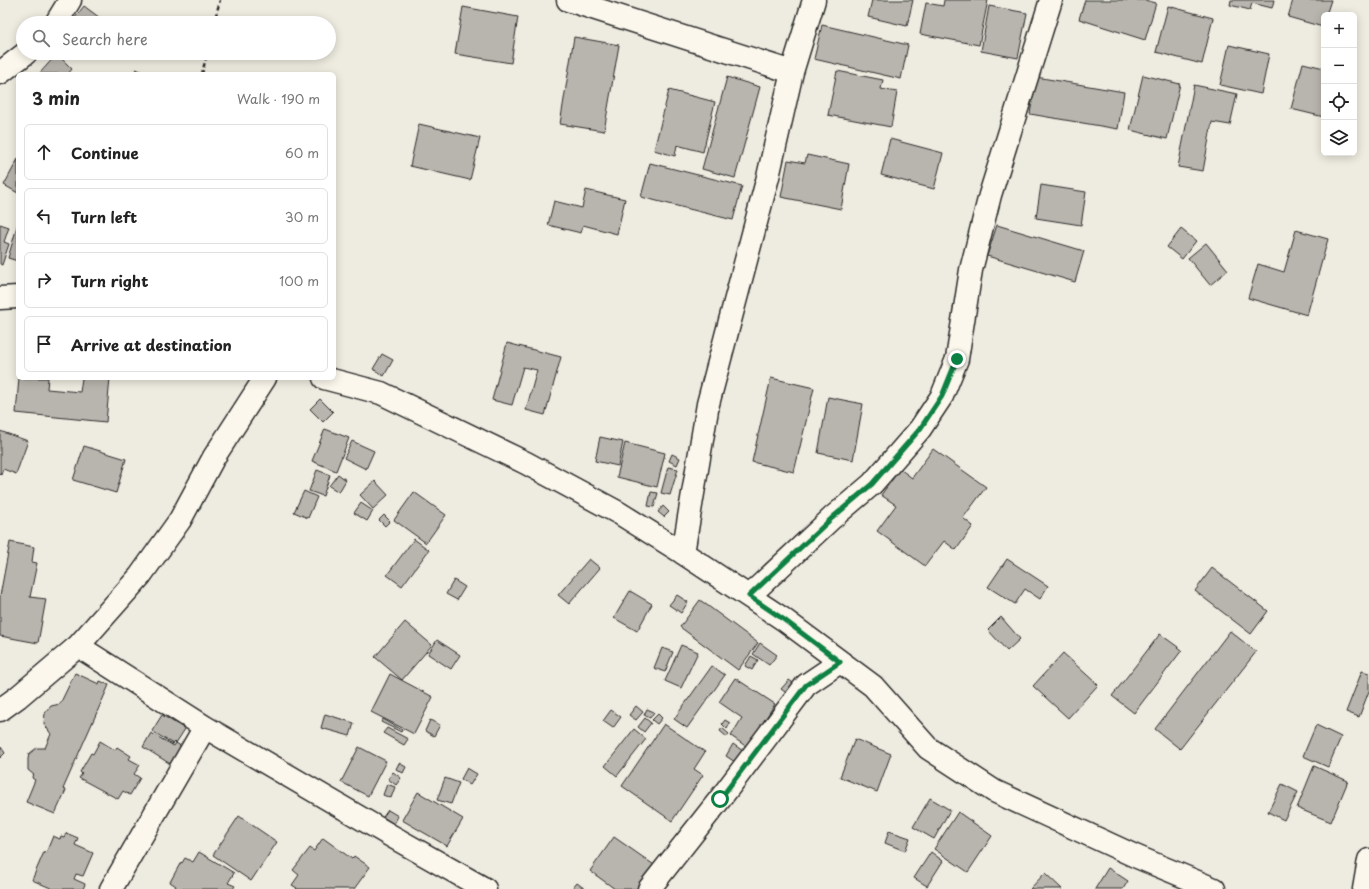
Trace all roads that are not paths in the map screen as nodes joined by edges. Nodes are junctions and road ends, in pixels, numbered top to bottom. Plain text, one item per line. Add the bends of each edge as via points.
1 (70, 0) edge
2 (814, 0) edge
3 (1051, 0) edge
4 (578, 2) edge
5 (60, 16) edge
6 (17, 60) edge
7 (792, 72) junction
8 (0, 73) edge
9 (0, 298) edge
10 (16, 298) edge
11 (264, 380) edge
12 (332, 380) edge
13 (683, 553) junction
14 (749, 596) junction
15 (78, 646) junction
16 (840, 662) junction
17 (0, 710) edge
18 (205, 727) junction
19 (1369, 860) edge
20 (111, 889) edge
21 (484, 889) edge
22 (649, 889) edge
23 (1214, 889) edge
24 (1364, 889) edge

1 - 5 street
2 - 7 street
3 - 14 street via 990,195 971,270 957,359 942,396 920,429 872,484
4 - 7 street
6 - 8 street
7 - 13 street via 768,177 708,404
9 - 10 street
11 - 15 street via 214,457 180,520 140,576
12 - 13 street via 381,393 526,463 619,513
13 - 14 street
14 - 16 street
15 - 17 street
15 - 18 street
16 - 22 street via 806,685
16 - 23 street via 873,686 928,748 994,791 1135,856
18 - 20 street
18 - 21 street
19 - 24 street

